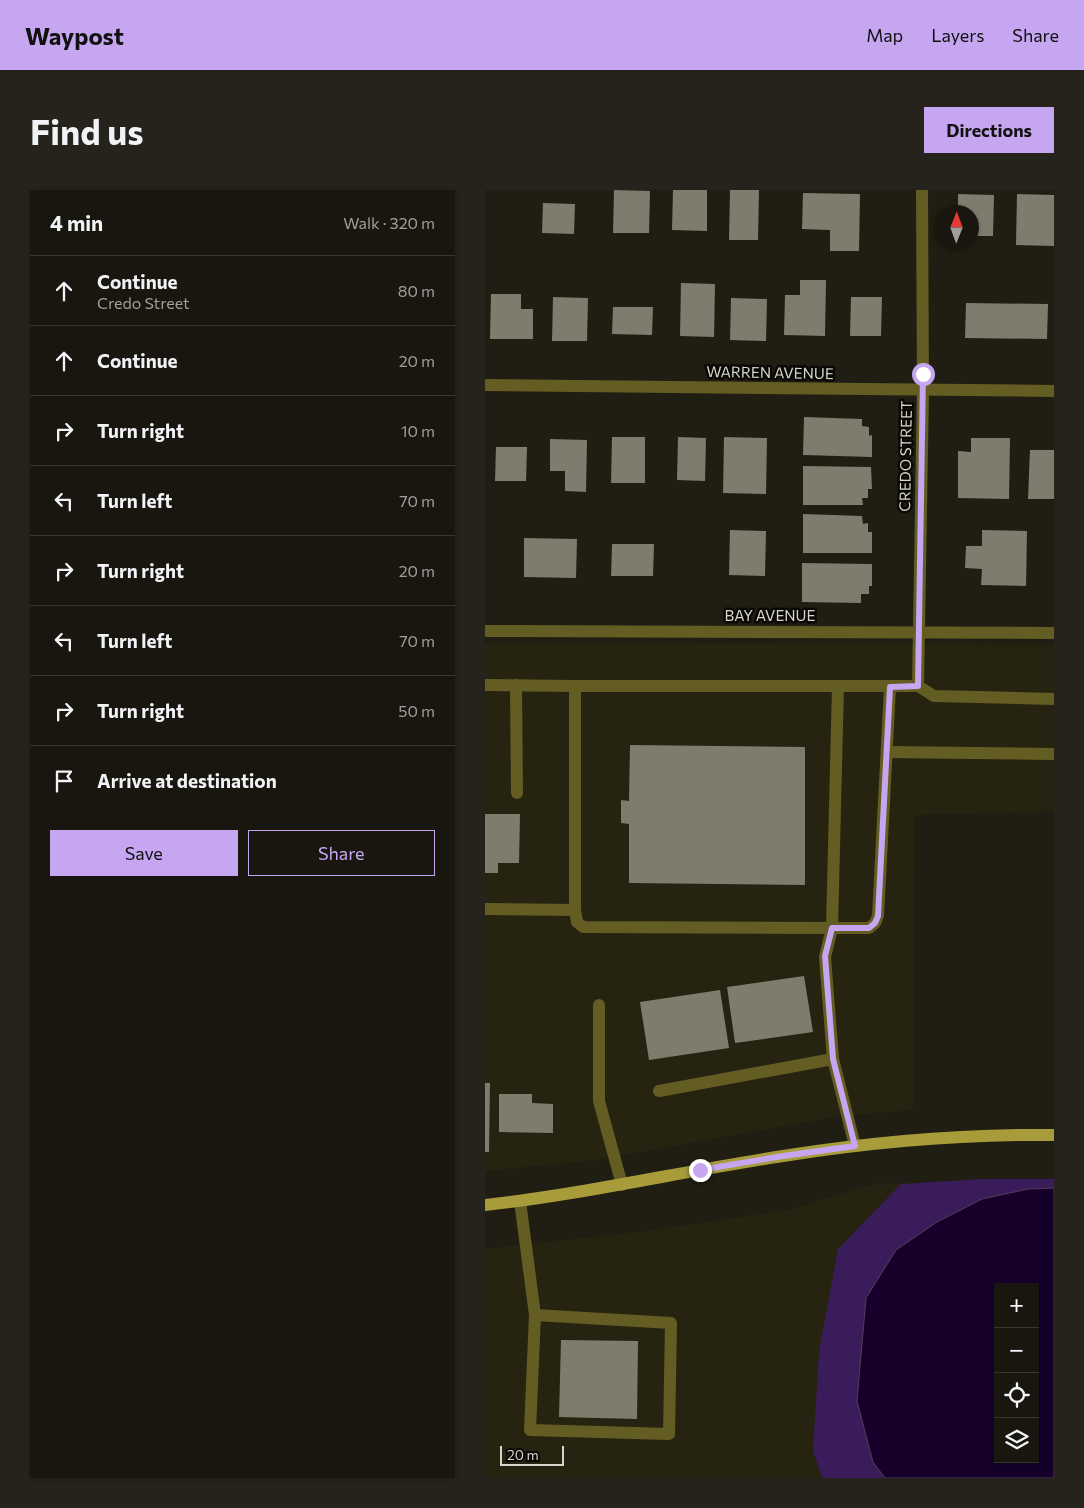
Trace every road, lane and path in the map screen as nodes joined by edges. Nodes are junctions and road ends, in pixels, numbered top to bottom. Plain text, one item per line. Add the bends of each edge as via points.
1 (922, 190) edge
2 (485, 385) edge
3 (923, 390) junction
4 (1054, 392) edge
5 (485, 631) edge
6 (919, 632) junction
7 (1054, 633) edge
8 (485, 685) edge
9 (516, 685) junction
10 (575, 686) junction
11 (838, 686) junction
12 (918, 686) junction
13 (890, 687) junction
14 (1054, 699) edge
15 (887, 752) junction
16 (1054, 754) edge
17 (517, 793) dead end
18 (485, 909) edge
19 (575, 910) junction
20 (832, 928) junction
21 (599, 1004) dead end
22 (833, 1059) junction
23 (659, 1091) dead end
24 (1054, 1135) edge
25 (855, 1146) junction
26 (623, 1185) junction
27 (520, 1201) junction
28 (485, 1205) edge
29 (535, 1315) junction

1 - 3 street, CREDO STREET
2 - 3 street, WARREN AVENUE
3 - 4 street, WARREN AVENUE
3 - 6 street, CREDO STREET
5 - 6 street, BAY AVENUE
6 - 7 street, BAY AVENUE
6 - 12 street, CREDO STREET
8 - 9 street
9 - 10 street
9 - 17 street
10 - 11 street
10 - 19 street
11 - 13 street
11 - 20 street
12 - 13 street
12 - 14 street via 934,696
13 - 15 street
15 - 16 street
15 - 20 street via 878,916 869,928
18 - 19 street
19 - 20 street via 577,922 583,927
20 - 22 street via 825,956
21 - 26 street via 599,1101
22 - 23 street
22 - 25 street
24 - 25 main road via 949,1138
25 - 26 main road
26 - 27 main road
27 - 28 main road
27 - 29 street
29 - 29 street via 530,1430 669,1434 671,1323

